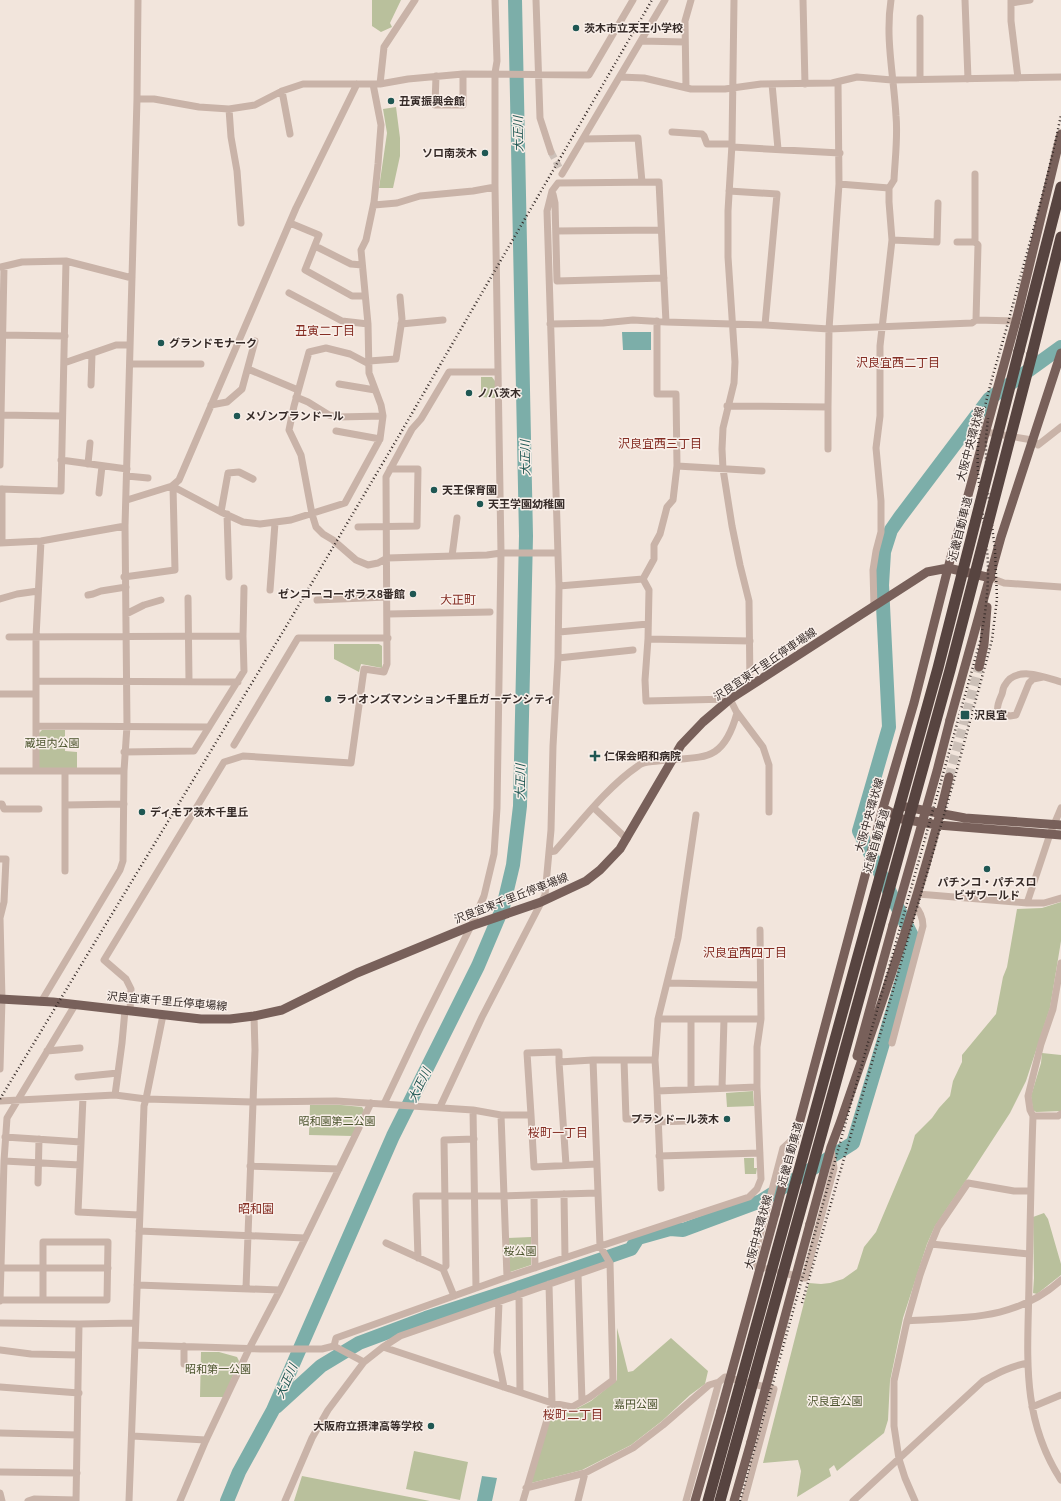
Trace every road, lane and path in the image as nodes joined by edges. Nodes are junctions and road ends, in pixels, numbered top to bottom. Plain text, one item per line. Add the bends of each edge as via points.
1 (138, 0) edge
2 (415, 0) edge
3 (495, 0) edge
4 (536, 0) edge
5 (633, 0) edge
6 (665, 0) edge
7 (691, 0) edge
8 (734, 0) edge
9 (803, 0) edge
10 (891, 0) edge
11 (965, 0) edge
12 (1030, 0) edge
13 (1011, 2) edge
14 (920, 18) dead end
15 (641, 41) junction
16 (685, 42) junction
17 (495, 73) junction
18 (463, 74) junction
19 (538, 74) junction
20 (436, 76) junction
21 (620, 77) junction
22 (1061, 77) edge
23 (1018, 78) junction
24 (920, 79) junction
25 (968, 79) junction
26 (892, 80) junction
27 (838, 82) junction
28 (357, 84) junction
29 (376, 84) junction
30 (772, 84) junction
31 (805, 84) junction
32 (686, 88) junction
33 (734, 88) junction
34 (282, 91) junction
35 (137, 99) junction
36 (229, 109) junction
37 (672, 132) dead end
38 (290, 134) dead end
39 (1061, 134) edge
40 (583, 139) junction
41 (732, 145) junction
42 (778, 149) junction
43 (552, 152) tunnel mouth
44 (840, 153) junction
45 (975, 174) dead end
46 (642, 182) junction
47 (558, 183) junction
48 (839, 184) junction
49 (495, 187) junction
50 (1061, 187) edge
51 (889, 188) junction
52 (552, 191) junction
53 (729, 191) junction
54 (938, 203) dead end
55 (374, 205) junction
56 (241, 223) dead end
57 (290, 223) junction
58 (661, 230) junction
59 (556, 231) junction
60 (1061, 237) edge
61 (892, 240) junction
62 (957, 242) dead end
63 (975, 242) junction
64 (315, 246) junction
65 (66, 261) junction
66 (362, 265) junction
67 (2, 267) edge
68 (132, 278) junction
69 (664, 278) junction
70 (289, 293) dead end
71 (365, 296) junction
72 (400, 297) dead end
73 (443, 320) dead end
74 (976, 320) junction
75 (657, 321) junction
76 (1016, 321) junction
77 (666, 322) junction
78 (368, 324) junction
79 (401, 324) junction
80 (550, 324) junction
81 (732, 324) junction
82 (766, 325) junction
83 (883, 328) junction
84 (829, 329) junction
85 (1, 335) edge
86 (65, 336) junction
87 (255, 341) dead end
88 (130, 345) junction
89 (1061, 353) edge
90 (92, 354) junction
91 (369, 362) junction
92 (64, 363) junction
93 (130, 364) junction
94 (201, 364) dead end
95 (248, 369) junction
96 (498, 372) junction
97 (339, 384) dead end
98 (91, 385) dead end
99 (375, 390) junction
100 (297, 394) junction
101 (211, 405) junction
102 (728, 406) junction
103 (828, 407) junction
104 (0, 415) edge
105 (62, 416) junction
106 (382, 416) junction
107 (1061, 427) edge
108 (336, 431) dead end
109 (986, 432) junction
110 (380, 439) junction
111 (1032, 440) junction
112 (90, 443) dead end
113 (828, 449) dead end
114 (61, 460) junction
115 (88, 464) junction
116 (0, 465) edge
117 (102, 466) junction
118 (676, 466) junction
119 (390, 469) junction
120 (723, 469) junction
121 (762, 471) dead end
122 (127, 472) junction
123 (148, 478) dead end
124 (253, 479) dead end
125 (172, 487) junction
126 (1, 489) edge
127 (98, 493) dead end
128 (126, 500) junction
129 (224, 513) junction
130 (312, 514) junction
131 (457, 518) dead end
132 (275, 523) junction
133 (125, 526) junction
134 (386, 526) junction
135 (358, 527) dead end
136 (41, 541) junction
137 (1, 543) edge
138 (501, 553) junction
139 (558, 553) junction
140 (452, 556) junction
141 (387, 558) junction
142 (948, 568) junction
143 (124, 577) junction
144 (229, 577) dead end
145 (991, 578) junction
146 (643, 579) junction
147 (559, 586) junction
148 (126, 587) junction
149 (1061, 587) edge
150 (244, 588) dead end
151 (988, 588) junction
152 (270, 590) dead end
153 (38, 591) junction
154 (88, 595) dead end
155 (387, 597) junction
156 (188, 598) dead end
157 (0, 599) edge
158 (160, 600) dead end
159 (317, 600) dead end
160 (876, 606) junction
161 (490, 612) dead end
162 (126, 614) junction
163 (388, 614) junction
164 (648, 624) junction
165 (559, 632) junction
166 (126, 636) junction
167 (188, 636) junction
168 (243, 636) junction
169 (9, 637) dead end
170 (36, 637) junction
171 (388, 638) junction
172 (648, 639) junction
173 (750, 641) junction
174 (633, 650) dead end
175 (558, 658) junction
176 (979, 667) tunnel mouth
177 (1043, 677) junction
178 (36, 681) junction
179 (189, 681) junction
180 (127, 682) junction
181 (238, 682) junction
182 (1061, 682) edge
183 (750, 686) junction
184 (0, 694) edge
185 (36, 694) junction
186 (730, 699) junction
187 (737, 712) junction
188 (36, 726) junction
189 (127, 726) junction
190 (209, 727) junction
191 (234, 745) dead end
192 (124, 752) junction
193 (674, 759) junction
194 (36, 771) junction
195 (65, 771) junction
196 (124, 771) junction
197 (0, 772) edge
198 (949, 777) tunnel mouth
199 (0, 804) edge
200 (124, 804) junction
201 (65, 805) junction
202 (594, 808) junction
203 (883, 808) junction
204 (1061, 808) edge
205 (39, 809) dead end
206 (769, 812) dead end
207 (941, 813) junction
208 (696, 814) dead end
209 (938, 825) junction
210 (1057, 825) edge
211 (1050, 834) junction
212 (1061, 835) edge
213 (627, 839) junction
214 (549, 852) junction
215 (0, 859) edge
216 (65, 871) dead end
217 (918, 894) junction
218 (1061, 898) edge
219 (2, 902) edge
220 (537, 903) junction
221 (1027, 903) junction
222 (914, 905) junction
223 (471, 926) junction
224 (760, 930) dead end
225 (1061, 963) edge
226 (668, 984) junction
227 (760, 985) junction
228 (1, 999) edge
229 (41, 1002) junction
230 (75, 1005) junction
231 (127, 1011) junction
232 (163, 1015) junction
233 (254, 1016) junction
234 (658, 1019) junction
235 (724, 1019) junction
236 (761, 1019) junction
237 (691, 1020) junction
238 (892, 1043) dead end
239 (80, 1048) dead end
240 (47, 1051) junction
241 (593, 1060) junction
242 (624, 1060) junction
243 (655, 1060) junction
244 (559, 1062) junction
245 (0, 1069) edge
246 (118, 1073) junction
247 (78, 1077) dead end
248 (757, 1087) junction
249 (722, 1088) junction
250 (691, 1089) junction
251 (657, 1091) junction
252 (115, 1095) junction
253 (83, 1097) junction
254 (146, 1099) junction
255 (0, 1101) edge
256 (17, 1101) junction
257 (252, 1102) junction
258 (371, 1103) junction
259 (385, 1104) junction
260 (437, 1107) junction
261 (473, 1110) junction
262 (1061, 1114) edge
263 (501, 1115) junction
264 (531, 1115) junction
265 (1034, 1116) junction
266 (657, 1121) junction
267 (687, 1121) dead end
268 (838, 1129) junction
269 (5, 1137) junction
270 (795, 1137) junction
271 (39, 1139) junction
272 (474, 1139) junction
273 (81, 1142) junction
274 (831, 1147) junction
275 (760, 1154) junction
276 (659, 1156) junction
277 (4, 1162) junction
278 (38, 1163) junction
279 (596, 1164) junction
280 (80, 1165) junction
281 (566, 1165) junction
282 (250, 1166) junction
283 (339, 1169) junction
284 (38, 1183) dead end
285 (661, 1188) dead end
286 (1030, 1191) junction
287 (598, 1193) junction
288 (564, 1194) junction
289 (534, 1195) junction
290 (445, 1196) junction
291 (504, 1196) junction
292 (475, 1197) junction
293 (140, 1215) junction
294 (139, 1231) junction
295 (247, 1236) junction
296 (305, 1238) junction
297 (386, 1243) dead end
298 (931, 1244) junction
299 (600, 1246) junction
300 (1029, 1254) junction
301 (418, 1258) junction
302 (565, 1258) junction
303 (610, 1264) junction
304 (0, 1268) edge
305 (43, 1268) junction
306 (108, 1268) junction
307 (535, 1268) junction
308 (443, 1269) junction
309 (578, 1274) junction
310 (507, 1277) junction
311 (1061, 1280) edge
312 (137, 1284) junction
313 (549, 1284) junction
314 (246, 1288) junction
315 (476, 1288) junction
316 (280, 1290) junction
317 (0, 1291) edge
318 (519, 1294) junction
319 (454, 1296) junction
320 (0, 1300) edge
321 (43, 1300) junction
322 (499, 1302) junction
323 (1029, 1302) junction
324 (907, 1321) junction
325 (0, 1323) edge
326 (79, 1324) junction
327 (135, 1324) junction
328 (135, 1345) junction
329 (184, 1346) junction
330 (334, 1346) junction
331 (383, 1347) junction
332 (249, 1349) junction
333 (0, 1350) edge
334 (78, 1355) junction
335 (361, 1360) junction
336 (1028, 1363) junction
337 (184, 1364) dead end
338 (719, 1382) junction
339 (0, 1387) edge
340 (504, 1387) junction
341 (520, 1392) junction
342 (79, 1393) junction
343 (1061, 1396) edge
344 (582, 1401) junction
345 (552, 1402) junction
346 (1032, 1407) junction
347 (0, 1433) edge
348 (77, 1435) junction
349 (132, 1436) junction
350 (206, 1440) junction
351 (899, 1459) junction
352 (0, 1472) edge
353 (76, 1473) junction
354 (585, 1473) junction
355 (1061, 1480) edge
356 (526, 1488) junction
357 (0, 1493) edge
358 (2, 1501) edge
359 (28, 1501) edge
360 (76, 1501) edge
361 (129, 1501) edge
362 (180, 1501) edge
363 (285, 1501) edge
364 (522, 1501) edge
365 (578, 1501) edge
366 (686, 1501) edge
367 (695, 1501) edge
368 (708, 1501) edge
369 (720, 1501) edge
370 (734, 1501) edge
371 (744, 1501) edge
372 (853, 1501) edge
373 (915, 1501) edge

1 - 35 street
2 - 29 street via 384,47
3 - 17 street
4 - 19 street
5 - 19 street via 589,75
6 - 15 street
7 - 16 street via 685,21
8 - 33 street
9 - 31 street
10 - 26 street via 888,17
11 - 25 street
12 - 13 street
13 - 23 street
14 - 24 street
15 - 16 street
15 - 21 street
16 - 32 street
17 - 18 street
17 - 19 street
17 - 49 street
18 - 20 street
18 - 20 street via 463,105 435,105
19 - 43 street via 540,118
20 - 29 street
21 - 32 street via 644,78
21 - 40 street
22 - 23 street
23 - 25 street
24 - 25 street
24 - 26 street
26 - 27 street via 857,77
26 - 51 street via 896,116 894,180
27 - 31 street
27 - 44 street
28 - 29 street
28 - 34 street via 303,84
28 - 57 street
29 - 55 street via 381,125
30 - 31 street
30 - 33 street
30 - 42 street
32 - 33 street
33 - 41 street
34 - 36 street via 255,105
34 - 38 street
35 - 36 street
35 - 68 street
36 - 56 street
37 - 41 street via 702,134 707,144
39 - 76 main road, 大阪中央環状線
40 - 46 street via 638,138
40 - 47 street via 561,171
41 - 42 street
41 - 53 street
42 - 44 street
44 - 48 street
45 - 63 street
46 - 47 street
46 - 58 street via 659,182
47 - 52 street
48 - 51 street
48 - 84 street
49 - 55 street via 420,196 397,203
49 - 96 street
50 - 368 highway, 近畿自動車道, bridge via 938,668
51 - 61 street
52 - 59 street
52 - 80 street via 547,211
53 - 81 street via 728,257
53 - 82 street via 777,194
54 - 61 street via 937,242
55 - 66 street via 366,240 361,250
57 - 64 street via 320,235
57 - 101 street
58 - 59 street
58 - 69 street
59 - 69 street via 557,281
60 - 369 highway, bridge via 952,663
61 - 83 street
62 - 63 street
63 - 74 street via 978,245
64 - 66 street via 351,264
64 - 71 street via 305,270 352,296
65 - 67 street via 22,262
65 - 68 street
65 - 86 street
66 - 71 street
67 - 85 street
68 - 88 street
69 - 77 street
70 - 78 street via 342,321
71 - 78 street
72 - 79 street
73 - 79 street
74 - 76 street
74 - 83 street via 972,323
75 - 77 street
75 - 80 street
75 - 118 street via 657,394 676,394
76 - 109 main road, 大阪中央環状線
77 - 81 street
78 - 91 street
79 - 91 street via 396,358
80 - 139 street
81 - 82 street
81 - 102 street via 734,383
82 - 84 street
83 - 84 street
83 - 160 street via 880,346 880,416 876,448 881,532 873,570
84 - 103 street
85 - 86 street
85 - 104 street
86 - 92 street
87 - 95 street
88 - 90 street via 116,345
88 - 93 street
89 - 111 main road
90 - 92 street
90 - 98 street
91 - 99 street via 369,373
91 - 100 street via 326,348 309,352
92 - 105 street
93 - 94 street
93 - 122 street
95 - 100 street
95 - 101 street via 242,389 227,402
96 - 119 street via 450,372 412,429
96 - 138 street
97 - 99 street
99 - 106 street
100 - 106 street via 329,415
100 - 130 street via 289,430 301,455
101 - 125 street via 179,480
102 - 103 street
102 - 120 street via 722,428
103 - 113 street
104 - 105 street
104 - 116 street
105 - 114 street
106 - 110 street
107 - 111 street via 1038,445
108 - 110 street
109 - 111 street
109 - 142 main road, 大阪中央環状線
110 - 130 street via 345,503
111 - 145 main road via 1001,537
112 - 115 street
114 - 115 street
114 - 126 street via 61,491
115 - 117 street
117 - 122 street
117 - 127 street
118 - 120 street
118 - 146 street via 673,500 667,507 660,534 654,545 654,559
119 - 134 street via 386,477
119 - 134 street via 418,469 417,526
120 - 121 street
120 - 173 street via 738,558 749,600
122 - 123 street
122 - 128 street
124 - 129 street via 239,472 228,473
125 - 128 street
125 - 129 street
125 - 143 street via 175,570
126 - 137 street
128 - 133 street
129 - 132 street via 243,522
129 - 144 street
130 - 132 street
130 - 141 street via 316,527 356,560 368,565
131 - 140 street
132 - 152 street
133 - 136 street
133 - 143 street
134 - 135 street
134 - 141 street
136 - 137 street
136 - 153 street
138 - 139 street
138 - 140 street
138 - 223 street via 494,854 484,896
139 - 147 street
140 - 141 street
141 - 155 street
142 - 145 main road, 沢良宜東千里丘停車場線
142 - 160 main road, 沢良宜東千里丘停車場線 via 927,572
142 - 203 main road, 大阪中央環状線 via 914,703
143 - 148 street
145 - 149 street via 1004,583
145 - 151 main road
146 - 147 street
146 - 164 street via 649,590
147 - 165 street
148 - 154 street
148 - 162 street
150 - 168 street
151 - 176 main road via 984,645
151 - 268 main road, bridge
153 - 157 street
153 - 170 street
155 - 159 street
155 - 163 street
156 - 167 street
158 - 162 street
160 - 183 main road, 沢良宜東千里丘停車場線
161 - 163 street
162 - 166 street
163 - 171 street
164 - 165 street
164 - 172 street
165 - 175 street
166 - 167 street
166 - 170 street
166 - 180 street
167 - 168 street
167 - 179 street
168 - 181 street via 244,671
169 - 170 street
170 - 178 street
171 - 191 street via 298,638
171 - 231 street via 388,664 384,672 364,669 351,763 243,756 224,762 104,960 126,979 131,989
172 - 173 street
172 - 186 street via 646,701
173 - 183 street
174 - 175 street
175 - 214 street
177 - 177 street via 1033,679 1029,683 1016,715 1012,717 999,713 997,707 1005,684 1010,679 1024,674
177 - 182 street
178 - 180 street
178 - 185 street
179 - 180 street
179 - 181 street
180 - 189 street
181 - 190 street
183 - 186 main road, 沢良宜東千里丘停車場線
184 - 185 street
185 - 188 street
186 - 187 street
186 - 193 main road, 沢良宜東千里丘停車場線 via 699,726 681,746
187 - 193 street via 726,742 716,751 701,758
187 - 206 street via 763,747 769,765
188 - 189 street
188 - 194 street
189 - 190 street
189 - 192 street
190 - 192 street via 194,751
192 - 196 street
193 - 202 street via 640,764 618,780
193 - 213 main road, 沢良宜東千里丘停車場線
194 - 195 street
194 - 197 street
195 - 196 street
195 - 201 street
196 - 200 street
198 - 207 main road
199 - 205 street via 4,810
200 - 201 street
200 - 229 street via 123,857 120,870
201 - 216 street
202 - 213 street
202 - 214 street via 555,852
203 - 207 main road via 905,807
203 - 209 main road via 902,819
203 - 270 main road, 大阪中央環状線
204 - 210 street
207 - 209 main road
207 - 210 main road via 965,818
208 - 226 street via 678,938
209 - 211 main road
209 - 217 main road
210 - 211 street
211 - 212 main road
211 - 221 street
213 - 220 main road, 沢良宜東千里丘停車場線 via 616,855 586,881
214 - 220 street via 545,895
215 - 219 street via 6,859
217 - 221 street
217 - 222 main road
218 - 221 street via 1044,903
219 - 228 street
220 - 223 main road, 沢良宜東千里丘停車場線
220 - 260 street
222 - 238 street via 920,911 923,926
222 - 268 main road
223 - 233 main road, 沢良宜東千里丘停車場線 via 357,973 282,1010
223 - 259 street via 420,1026
224 - 227 street
225 - 265 street via 1053,1009 1028,1096 1030,1110
226 - 227 street
226 - 234 street
227 - 236 street
228 - 229 main road, 沢良宜東千里丘停車場線
228 - 245 street
229 - 230 main road, 沢良宜東千里丘停車場線
230 - 231 main road, 沢良宜東千里丘停車場線
230 - 240 street
231 - 232 main road, 沢良宜東千里丘停車場線
231 - 246 street
232 - 233 main road, 沢良宜東千里丘停車場線 via 216,1019
232 - 254 street
233 - 257 street
234 - 237 street
234 - 243 street
235 - 236 street
235 - 237 street
235 - 249 street
236 - 248 street via 757,1047
237 - 250 street
239 - 240 street
240 - 256 street
241 - 242 street
241 - 244 street
241 - 279 street
242 - 243 street
242 - 266 street via 626,1119
243 - 251 street
244 - 264 street via 559,1052 527,1053
244 - 281 street
246 - 247 street
246 - 252 street
248 - 249 street
248 - 275 street
249 - 250 street
250 - 251 street
251 - 266 street
252 - 253 street
252 - 254 street
253 - 256 street
253 - 273 street
254 - 257 street
254 - 293 street
255 - 256 street
256 - 269 street via 7,1118
257 - 258 street
257 - 282 street
258 - 259 street
258 - 283 street
259 - 260 street
260 - 261 street
261 - 263 street
261 - 272 street
262 - 265 street
263 - 264 street
263 - 291 street
264 - 281 street via 534,1166
265 - 286 street
266 - 267 street
266 - 276 street
268 - 274 main road
269 - 271 street
269 - 277 street
270 - 274 street via 783,1148 752,1266 805,1278 834,1168
270 - 367 main road, 大阪中央環状線, bridge
271 - 273 street
271 - 278 street
272 - 290 street via 444,1140
272 - 292 street
273 - 280 street
274 - 370 main road, bridge
275 - 276 street
275 - 299 street via 761,1179 757,1189 749,1197
276 - 285 street
277 - 278 street
277 - 304 street
278 - 280 street
278 - 284 street
279 - 281 street
279 - 287 street
280 - 293 street via 78,1212
282 - 283 street
282 - 295 street
283 - 296 street
286 - 298 street via 1014,1191 968,1183 938,1227
286 - 300 street
287 - 288 street
287 - 299 street
288 - 289 street
288 - 302 street
289 - 291 street
289 - 307 street
290 - 292 street
290 - 301 street via 416,1196
290 - 308 street via 446,1266
291 - 292 street
291 - 310 street
292 - 315 street
293 - 294 street
294 - 295 street
294 - 312 street
295 - 296 street
295 - 314 street
296 - 316 street
297 - 301 street
298 - 300 street
298 - 324 street
299 - 302 street
299 - 303 street
300 - 323 street
301 - 308 street
302 - 307 street
303 - 309 street
303 - 344 street via 612,1380
304 - 305 street
304 - 317 street
305 - 306 street
305 - 306 street via 43,1242 108,1242
305 - 321 street
306 - 321 street via 107,1300
307 - 310 street
308 - 319 street
309 - 313 street
309 - 344 street
310 - 315 street
311 - 323 street via 1052,1289
312 - 314 street
312 - 327 street
313 - 318 street
313 - 345 street
314 - 316 street
315 - 319 street
316 - 332 street
317 - 320 street
318 - 322 street
318 - 341 street
319 - 330 street via 336,1338
320 - 321 street
322 - 331 street via 400,1336
322 - 340 street via 497,1352
323 - 324 street via 1014,1309 985,1316
323 - 336 street
324 - 351 street via 894,1381 894,1426
325 - 326 street
326 - 327 street
326 - 334 street
327 - 328 street
328 - 329 street
328 - 349 street
329 - 332 street
329 - 337 street
330 - 332 street via 322,1349
330 - 335 street
331 - 335 street
331 - 340 street
332 - 350 street
333 - 334 street via 30,1354
334 - 342 street
335 - 363 street via 312,1438
336 - 346 street
336 - 351 street via 1000,1371 983,1381
338 - 354 street via 709,1385 633,1448
338 - 366 street
338 - 371 street via 725,1377 774,1389
339 - 342 street
340 - 341 street
341 - 345 street
342 - 348 street
343 - 346 street
344 - 345 street via 572,1407
345 - 356 street
346 - 355 street via 1048,1458
347 - 348 street
348 - 353 street
349 - 350 street
349 - 361 street
350 - 362 street
351 - 372 street
351 - 373 street
352 - 353 street
353 - 360 street
354 - 356 street
354 - 365 street
356 - 364 street
357 - 358 street
359 - 360 street

